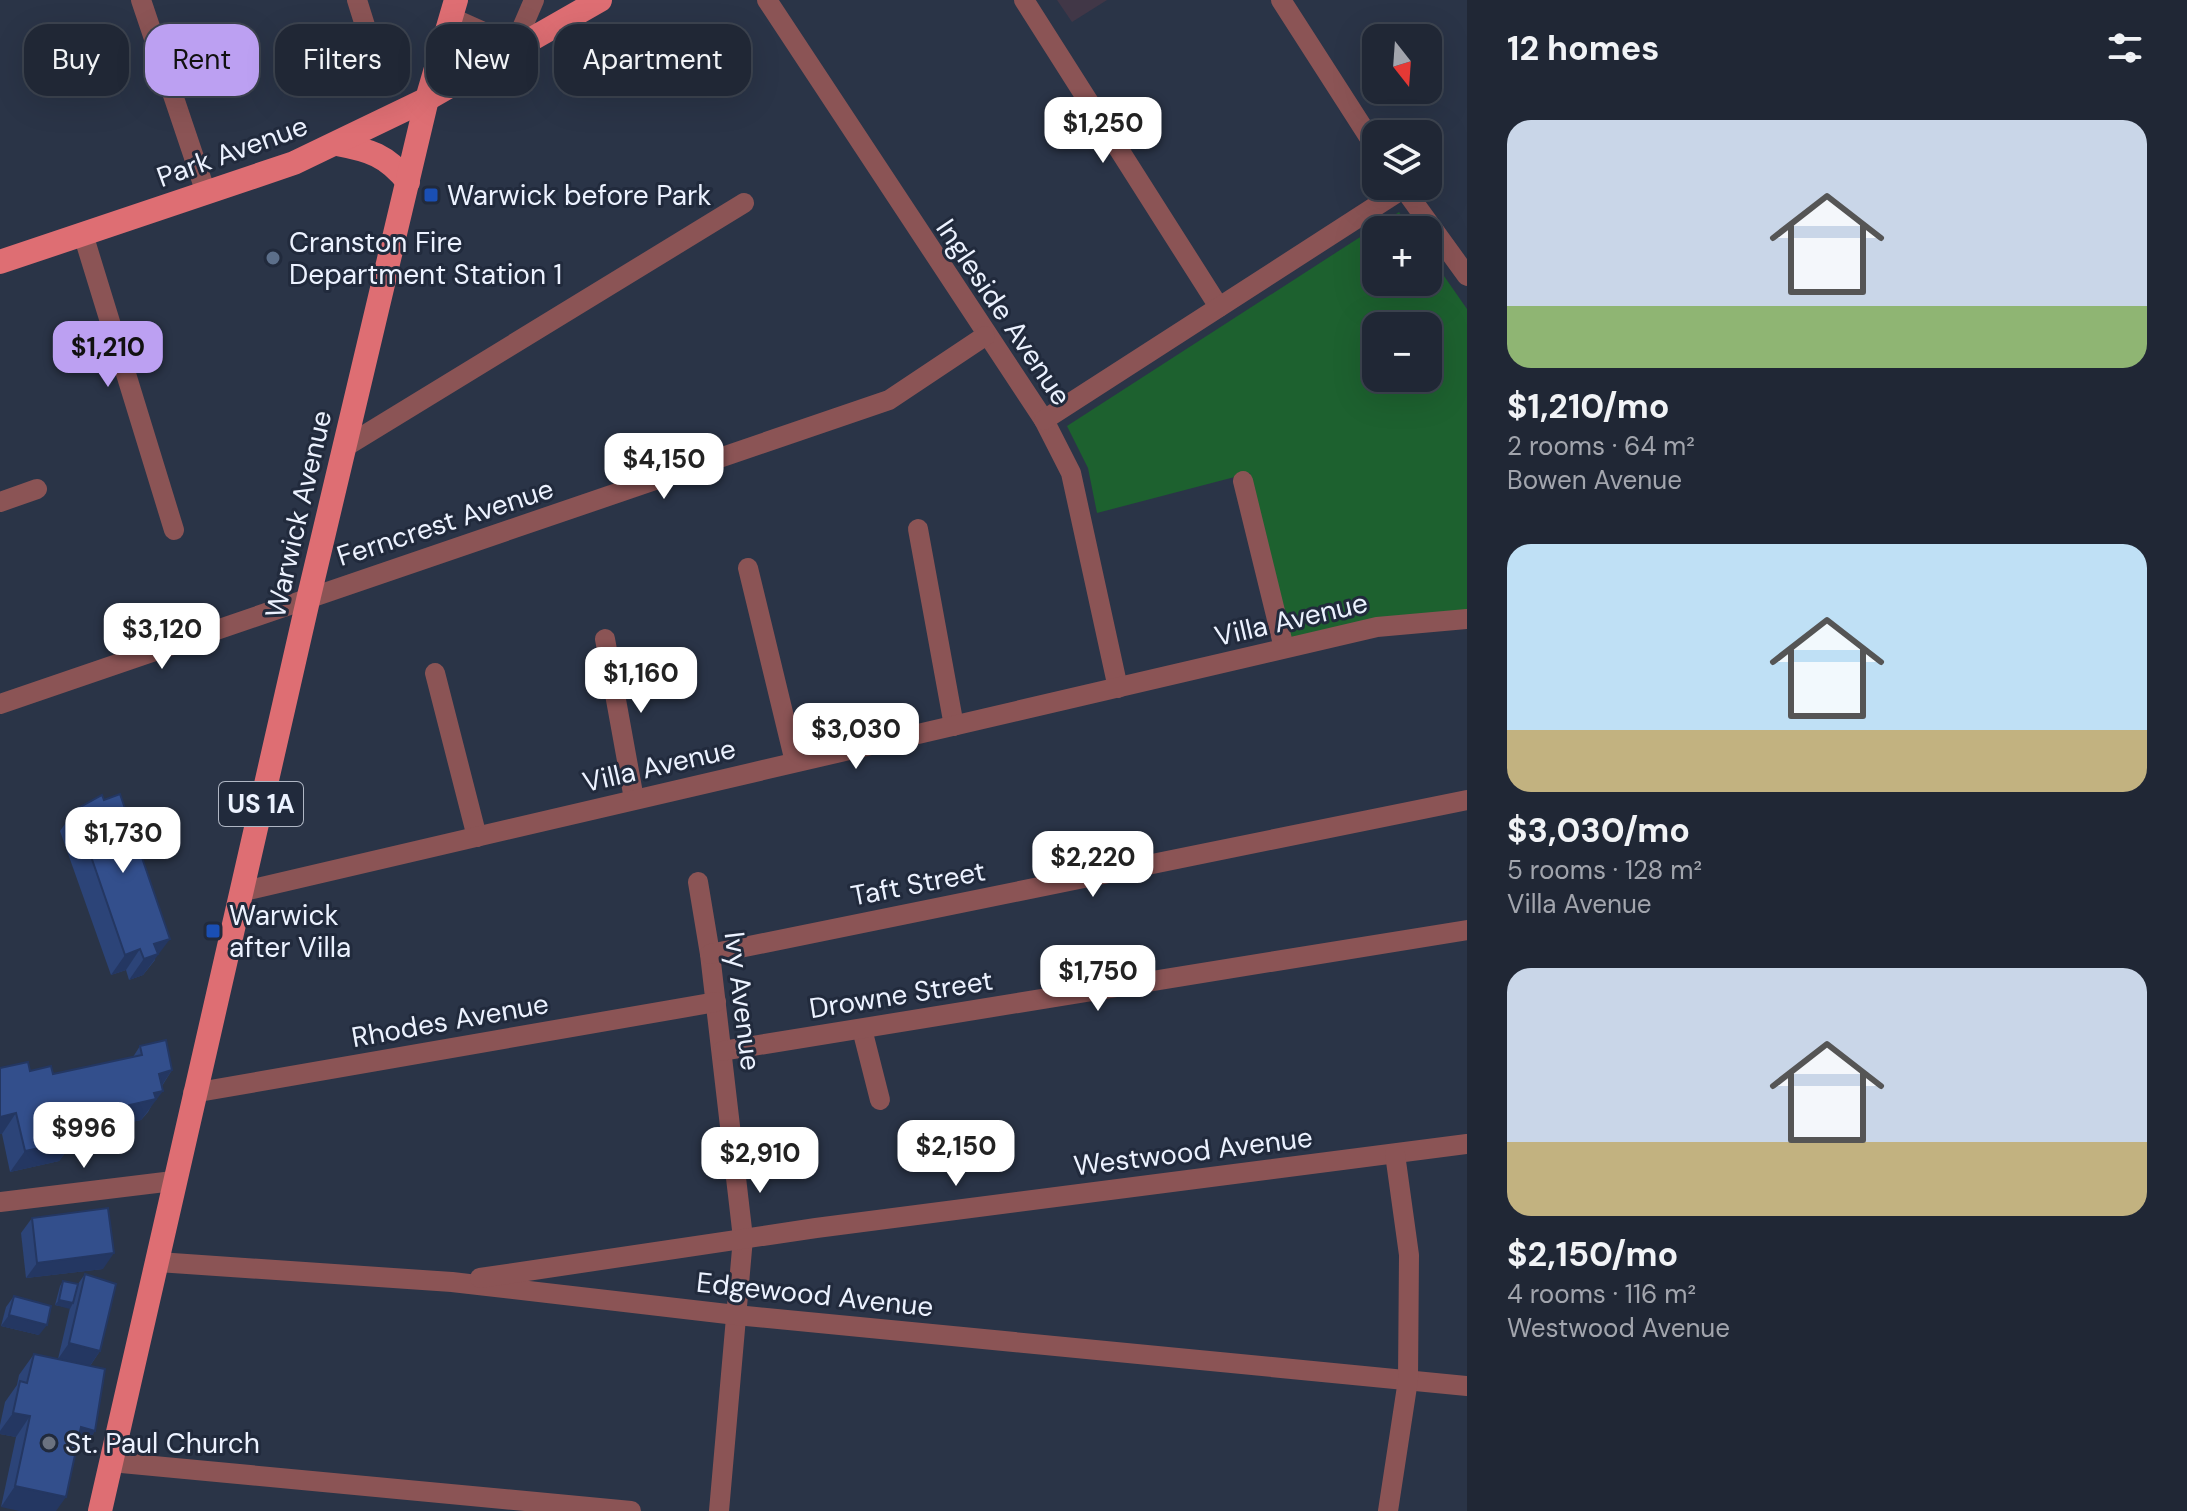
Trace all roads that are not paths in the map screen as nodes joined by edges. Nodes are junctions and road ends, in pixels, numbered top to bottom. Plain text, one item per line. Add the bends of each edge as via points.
1 (141, 0) edge
2 (357, 0) edge
3 (534, 0) edge
4 (600, 0) edge
5 (767, 0) edge
6 (1024, 0) edge
7 (1281, 0) edge
8 (454, 9) edge
9 (365, 24) edge
10 (475, 24) edge
11 (524, 24) edge
12 (548, 33) junction
13 (538, 34) edge
14 (427, 99) junction
15 (1362, 126) edge
16 (337, 144) junction
17 (408, 182) junction
18 (206, 193) junction
19 (1383, 200) edge
20 (1412, 200) edge
21 (744, 203) dead end
22 (83, 234) junction
23 (0, 262) edge
24 (1467, 276) edge
25 (1219, 307) junction
26 (985, 336) junction
27 (1044, 420) junction
28 (345, 447) junction
29 (1243, 481) dead end
30 (37, 489) dead end
31 (0, 502) edge
32 (918, 529) dead end
33 (174, 530) dead end
34 (748, 568) dead end
35 (309, 596) junction
36 (1467, 619) edge
37 (605, 639) dead end
38 (1284, 648) junction
39 (435, 673) dead end
40 (1118, 688) junction
41 (0, 704) edge
42 (954, 726) junction
43 (795, 762) junction
44 (634, 799) junction
45 (1467, 800) edge
46 (477, 837) junction
47 (698, 882) dead end
48 (240, 892) junction
49 (1467, 930) edge
50 (710, 954) junction
51 (716, 1002) junction
52 (862, 1029) junction
53 (722, 1051) junction
54 (193, 1093) junction
55 (880, 1100) dead end
56 (1467, 1144) edge
57 (1395, 1154) junction
58 (173, 1181) junction
59 (0, 1202) edge
60 (743, 1238) junction
61 (158, 1262) junction
62 (452, 1282) junction
63 (736, 1315) junction
64 (1408, 1380) junction
65 (1467, 1386) edge
66 (111, 1462) junction
67 (100, 1511) edge
68 (631, 1511) edge
69 (719, 1511) edge
70 (1388, 1511) edge

1 - 18 street
2 - 9 street
3 - 11 street
4 - 12 main road, Park Avenue
5 - 26 street, Ingleside Avenue
6 - 25 street
7 - 15 street
8 - 10 street
8 - 14 main road, Warwick Avenue / US 1A
12 - 13 street
12 - 14 main road, Park Avenue
14 - 16 main road, Park Avenue
14 - 17 main road, Warwick Avenue / US 1A
16 - 17 main road via 374,151
16 - 18 main road, Park Avenue
17 - 28 main road, Warwick Avenue / US 1A
18 - 22 main road, Park Avenue
19 - 25 street
20 - 24 street
21 - 28 street
22 - 23 main road, Park Avenue
22 - 33 street
25 - 27 street
26 - 27 street, Ingleside Avenue
26 - 35 street, Ferncrest Avenue via 889,400
27 - 40 street, Ingleside Avenue via 1071,473
28 - 35 main road, Warwick Avenue / US 1A
29 - 38 street
30 - 31 street
32 - 42 street
34 - 43 street
35 - 41 street, Ferncrest Avenue
35 - 48 main road, Warwick Avenue / US 1A
36 - 38 street, Villa Avenue via 1377,627
37 - 44 street
38 - 40 street, Villa Avenue
39 - 46 street
40 - 42 street, Villa Avenue
42 - 43 street, Villa Avenue
43 - 44 street, Villa Avenue
44 - 46 street, Villa Avenue
45 - 50 street, Taft Street
46 - 48 street, Villa Avenue
47 - 50 street, Ivy Avenue
48 - 54 main road, Warwick Avenue / US 1A
49 - 52 street, Drowne Street
50 - 51 street, Ivy Avenue
51 - 53 street, Ivy Avenue
51 - 54 street, Rhodes Avenue
52 - 53 street, Drowne Street
52 - 55 street
53 - 60 street, Ivy Avenue
54 - 58 main road, Warwick Avenue / US 1A
56 - 57 street, Westwood Avenue
57 - 60 street, Westwood Avenue
57 - 64 street via 1409,1255
58 - 59 street
58 - 61 main road, Warwick Avenue / US 1A
60 - 62 street, Westwood Avenue
60 - 63 street, Ivy Avenue
61 - 62 street, Edgewood Avenue
61 - 66 main road, Warwick Avenue / US 1A
62 - 63 street, Edgewood Avenue
63 - 64 street, Edgewood Avenue
63 - 69 street, Ivy Avenue
64 - 65 street, Edgewood Avenue
64 - 70 street
66 - 67 main road, Warwick Avenue / US 1A
66 - 68 street

